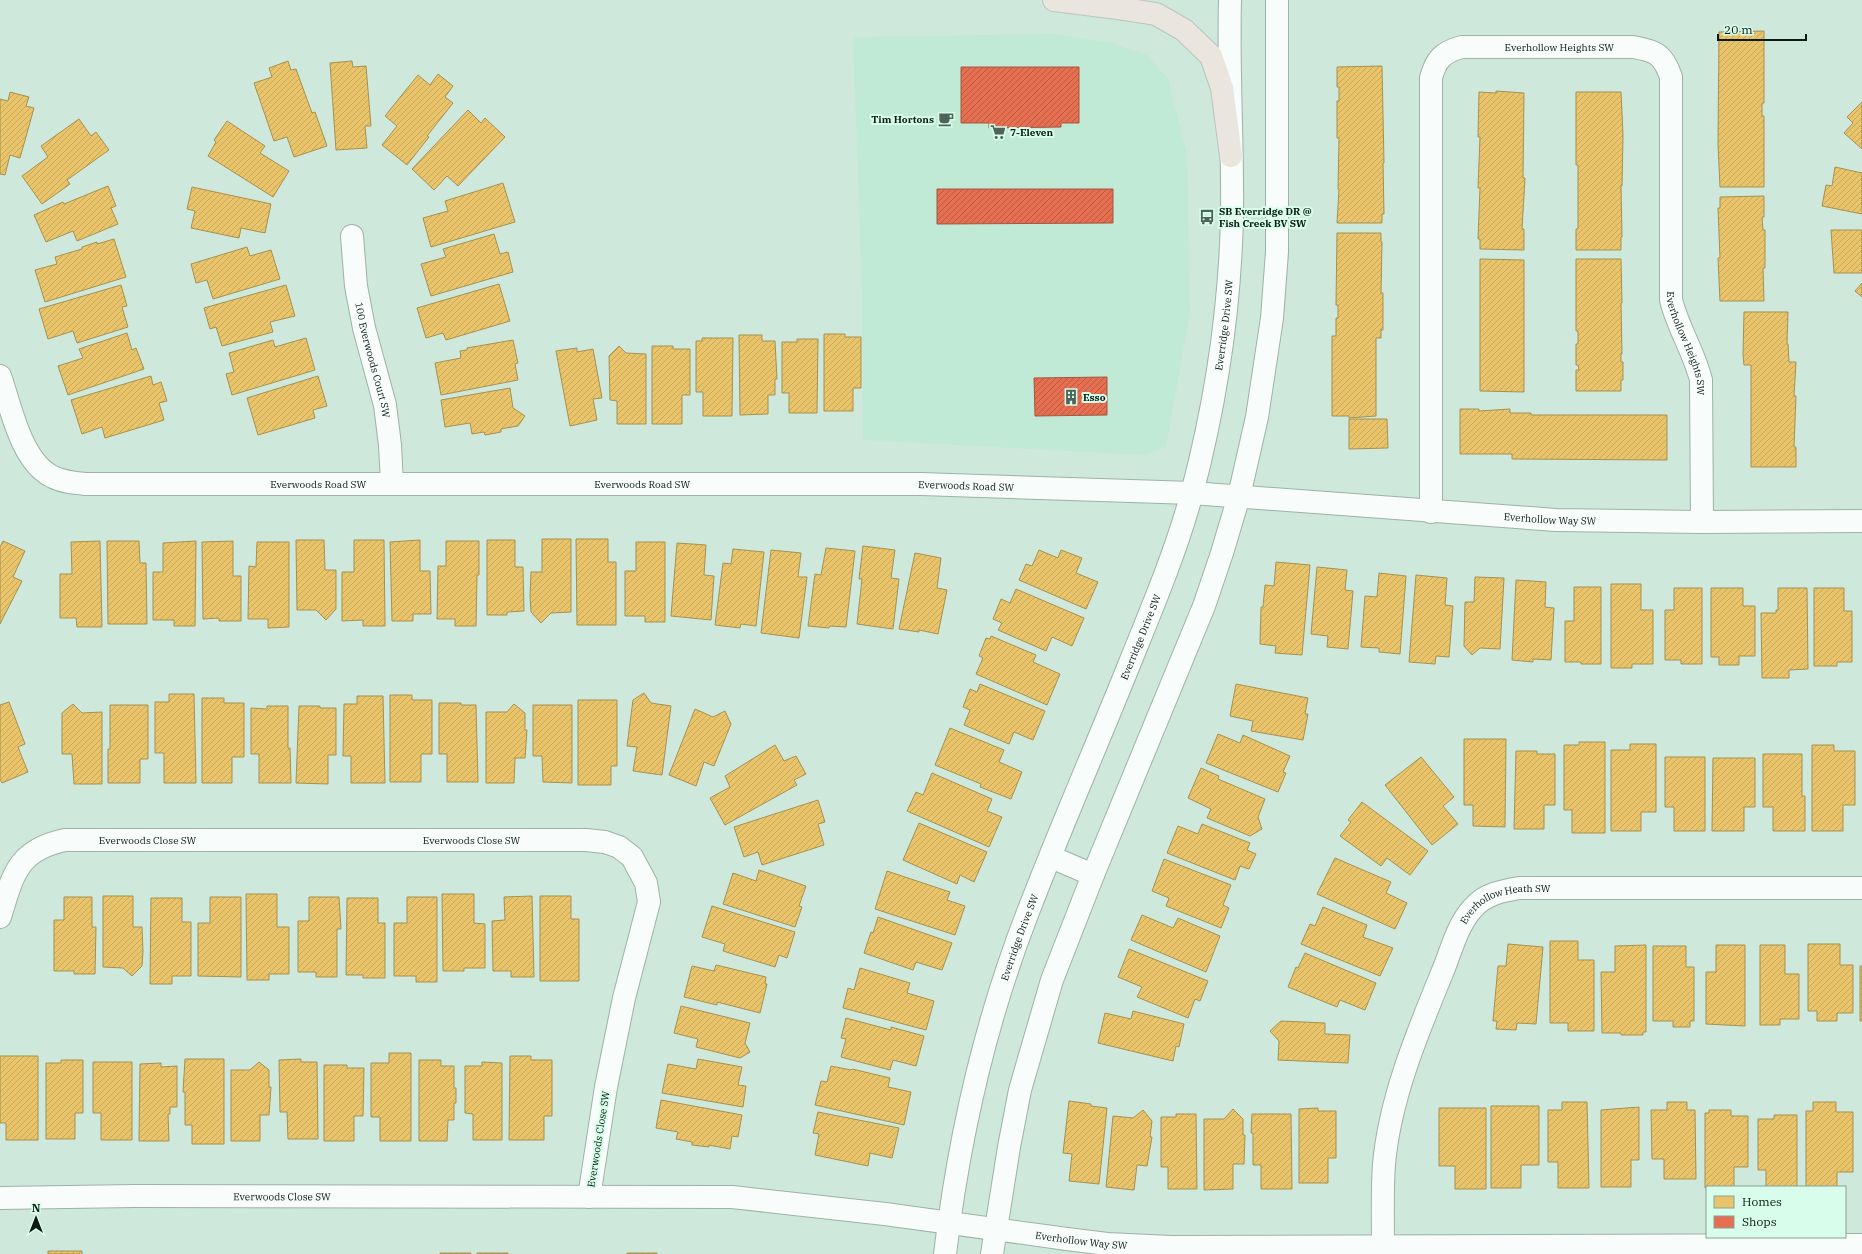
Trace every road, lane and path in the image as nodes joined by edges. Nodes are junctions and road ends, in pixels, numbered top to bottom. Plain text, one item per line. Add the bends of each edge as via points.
1 (1054, 0) edge
2 (1230, 0) edge
3 (1277, 0) edge
4 (1231, 156) junction
5 (352, 236) dead end
6 (0, 376) edge
7 (392, 484) junction
8 (1192, 493) junction
9 (1239, 496) junction
10 (1431, 512) junction
11 (1862, 521) edge
12 (1702, 522) junction
13 (1051, 857) junction
14 (1093, 875) junction
15 (1862, 888) edge
16 (0, 917) edge
17 (589, 1196) junction
18 (0, 1198) edge
19 (948, 1223) junction
20 (995, 1230) junction
21 (1862, 1245) edge
22 (1383, 1246) junction
23 (945, 1254) edge
24 (992, 1254) edge

1 - 4 main road via 1156,14 1184,30 1210,56 1222,88
2 - 4 street, Everridge Drive SW
3 - 9 street via 1277,252 1272,318 1257,417
4 - 8 street, Everridge Drive SW via 1230,265 1221,352 1213,405
5 - 7 street, 100 Everwoods Court SW via 356,286 384,405
6 - 7 street, Everwoods Road SW via 30,455 48,474 67,482
7 - 8 street, Everwoods Road SW via 921,484
8 - 9 street, Everwoods Road SW
8 - 13 street, Everridge Drive SW via 1167,571
9 - 10 street, Everhollow Way SW
9 - 14 street via 1204,606
10 - 12 street, Everhollow Way SW via 1556,520
10 - 12 street, Everhollow Heights SW via 1431,78 1434,67 1449,51 1462,47 1633,47 1649,50 1661,56 1671,77 1671,300 1675,316 1696,360 1701,380
11 - 12 street, Everhollow Way SW
13 - 14 street
13 - 19 street, Everridge Drive SW via 1005,976 984,1044 954,1180
14 - 20 street via 1052,980 1031,1050 1010,1140
15 - 22 street, Everhollow Heath SW via 1519,888 1493,893 1483,899 1462,924 1397,1093 1384,1164
16 - 17 street, Everwoods Close SW via 16,869 39,848 65,840 586,840 619,847 632,857 639,868 646,883 649,902 624,998 606,1087
17 - 18 street, Everwoods Close SW
17 - 19 street, Everwoods Close SW via 732,1196
19 - 20 street, Everhollow Way SW
19 - 23 street, Everridge Drive SW
20 - 22 street, Everhollow Way SW via 1107,1244 1171,1247
20 - 24 street
21 - 22 street, Everhollow Way SW

